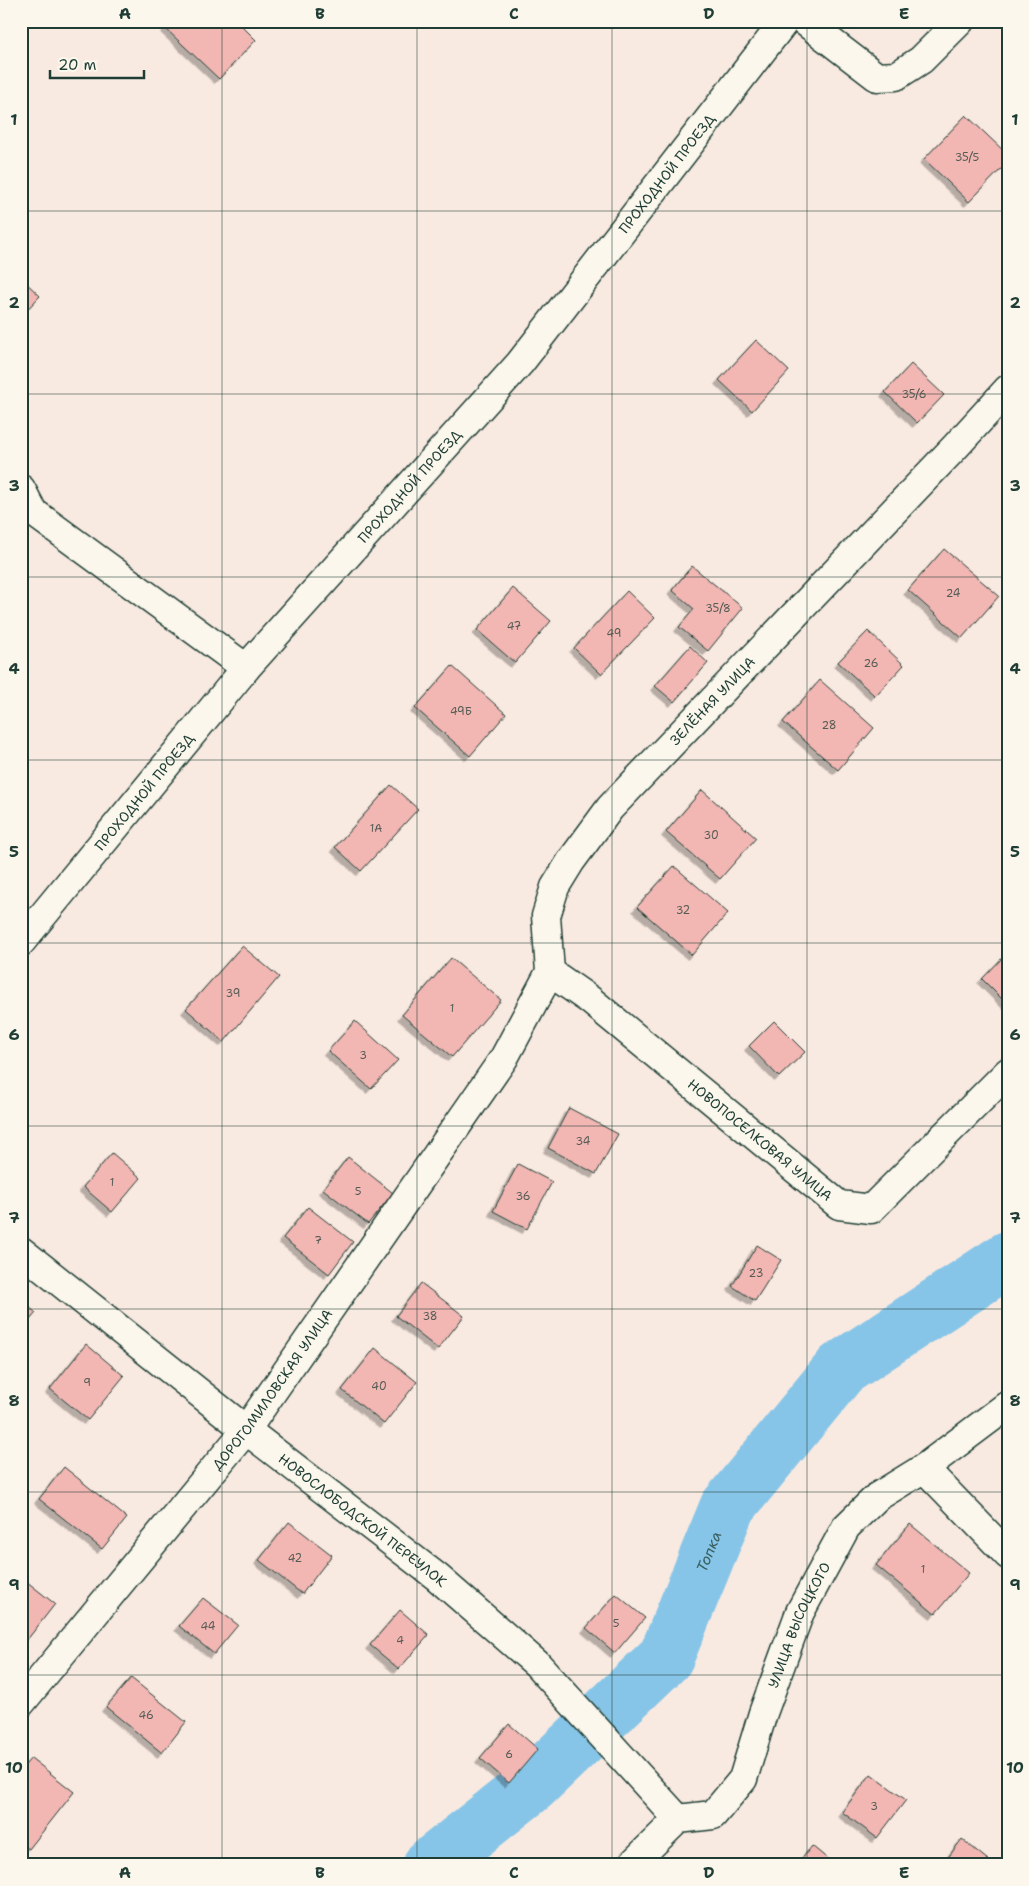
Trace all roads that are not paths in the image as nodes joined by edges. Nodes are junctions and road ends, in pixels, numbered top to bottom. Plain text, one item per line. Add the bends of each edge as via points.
1 (785, 21) edge
2 (804, 21) edge
3 (960, 21) edge
4 (1008, 388) edge
5 (21, 489) edge
6 (246, 668) junction
7 (21, 942) edge
8 (550, 972) junction
9 (1008, 1072) edge
10 (21, 1251) edge
11 (1008, 1405) edge
12 (246, 1430) junction
13 (924, 1468) junction
14 (1008, 1555) edge
15 (21, 1703) edge
16 (678, 1819) junction
17 (631, 1865) edge

1 - 6 street, ПРОХОДНОЙ ПРОЕЗД via 520,363
2 - 3 street via 877,77 896,76 920,60
4 - 8 street, ЗЕЛЁНАЯ УЛИЦА via 610,808 555,887 546,916
5 - 6 street via 33,512
6 - 7 street, ПРОХОДНОЙ ПРОЕЗД
8 - 9 street, НОВОПОСЕЛКОВАЯ УЛИЦА via 590,1000 839,1205 871,1210
8 - 12 street, ДОРОГОМИЛОВСКАЯ УЛИЦА via 504,1058
10 - 12 street, НОВОСЛОБОДСКОЙ ПЕРЕУЛОК
11 - 13 street, УЛИЦА ВЫСОЦКОГО
12 - 15 street, ДОРОГОМИЛОВСКАЯ УЛИЦА
12 - 16 street, НОВОСЛОБОДСКОЙ ПЕРЕУЛОК via 437,1577 537,1664
13 - 14 street
13 - 16 street, УЛИЦА ВЫСОЦКОГО via 877,1497 846,1527 800,1612 743,1779 713,1815
16 - 17 street

